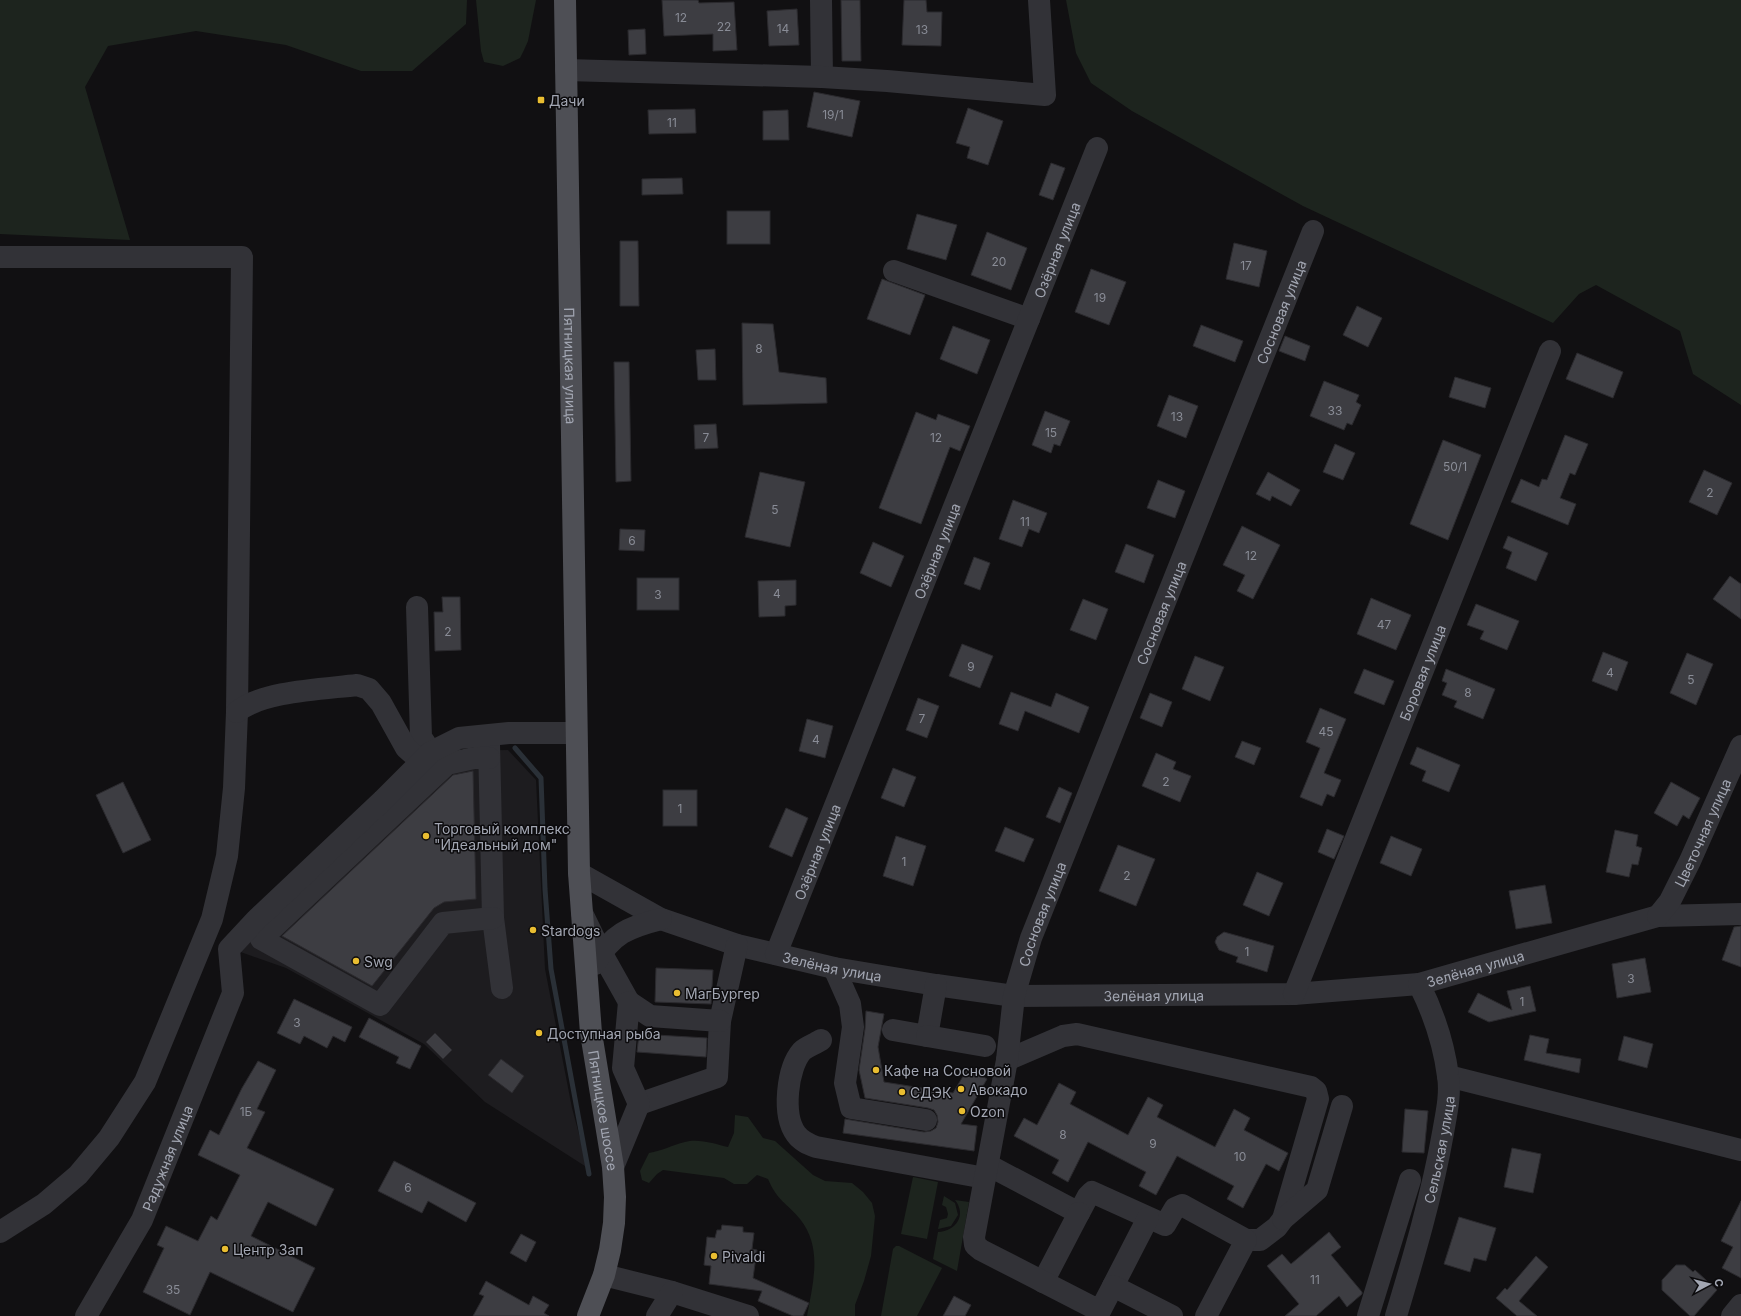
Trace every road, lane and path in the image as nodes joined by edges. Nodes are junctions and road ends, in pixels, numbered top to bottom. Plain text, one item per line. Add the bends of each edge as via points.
1 (565, 0) edge
2 (821, 0) edge
3 (1040, 0) edge
4 (566, 70) junction
5 (822, 77) junction
6 (1097, 148) dead end
7 (1313, 231) dead end
8 (0, 257) edge
9 (894, 271) dead end
10 (1029, 319) junction
11 (1550, 351) dead end
12 (418, 607) dead end
13 (237, 712) junction
14 (576, 733) junction
15 (489, 735) junction
16 (1741, 746) edge
17 (428, 755) junction
18 (489, 758) junction
19 (579, 873) junction
20 (580, 908) junction
21 (1741, 914) edge
22 (1658, 916) junction
23 (493, 918) junction
24 (661, 919) junction
25 (737, 945) junction
26 (601, 952) junction
27 (776, 954) junction
28 (834, 968) junction
29 (586, 981) junction
30 (1419, 984) junction
31 (936, 985) junction
32 (502, 988) dead end
33 (1294, 994) junction
34 (1014, 996) junction
35 (629, 1002) junction
36 (720, 1021) junction
37 (893, 1030) dead end
38 (927, 1036) junction
39 (821, 1040) dead end
40 (985, 1046) dead end
41 (1007, 1060) junction
42 (1448, 1076) junction
43 (1318, 1099) junction
44 (639, 1104) junction
45 (926, 1120) dead end
46 (1741, 1150) edge
47 (613, 1167) junction
48 (987, 1171) junction
49 (1410, 1180) dead end
50 (1079, 1213) junction
51 (1148, 1218) junction
52 (1283, 1219) junction
53 (0, 1232) edge
54 (1246, 1240) junction
55 (604, 1275) junction
56 (1043, 1282) junction
57 (1113, 1286) junction
58 (672, 1292) junction
59 (1741, 1305) edge
60 (86, 1316) edge
61 (588, 1316) edge
62 (657, 1316) edge
63 (748, 1316) edge
64 (1172, 1316) edge
65 (1206, 1316) edge
66 (1368, 1316) edge
67 (1396, 1316) edge
68 (1732, 1316) edge

1 - 4 main road, Пятницкая улица
2 - 5 street
3 - 5 street via 1045,95
4 - 5 street
4 - 14 main road, Пятницкая улица
6 - 10 street, Озёрная улица
7 - 34 street, Сосновая улица via 1031,938
8 - 13 street via 242,257
9 - 10 street
10 - 27 street, Озёрная улица
11 - 33 street, Боровая улица
12 - 17 street via 421,737
13 - 17 street via 244,706 265,698 357,685 369,688 381,702 406,748 414,755
13 - 53 street via 234,788 227,856 212,920 145,1082 109,1138 78,1175 44,1204
14 - 15 street
14 - 19 main road, Пятницкое шоссе
15 - 17 street via 459,738
15 - 18 street
16 - 22 street, Цветочная улица via 1690,861 1670,901
17 - 60 street, Радужная улица via 229,949 233,993 142,1220
18 - 23 street
18 - 23 street via 474,758 447,764 261,939 380,1005 443,923
19 - 20 main road, Пятницкое шоссе
19 - 24 street, Зелёная улица
20 - 26 street
20 - 29 main road, Пятницкое шоссе
21 - 22 street, Зелёная улица
22 - 30 street, Зелёная улица
23 - 32 street
24 - 25 street, Зелёная улица
24 - 26 street via 634,926 607,944
25 - 27 street, Зелёная улица
25 - 36 street
26 - 29 street
26 - 35 street
27 - 28 street, Зелёная улица
28 - 31 street, Зелёная улица
28 - 45 street via 850,1004 853,1027 845,1083 851,1108
29 - 47 main road, Пятницкое шоссе via 590,1033
30 - 33 street, Зелёная улица
30 - 42 street, Сельская улица via 1433,1012
31 - 34 street, Зелёная улица
31 - 38 street
33 - 34 street, Зелёная улица
34 - 41 street, Сосновая улица
35 - 36 street via 650,1016
35 - 44 street via 623,1068
36 - 44 street via 717,1077
37 - 38 street
38 - 40 street
39 - 48 street via 802,1051 792,1069 787,1091 789,1113 795,1133 806,1143 816,1147
41 - 43 street via 1063,1036 1077,1034 1311,1087 1316,1091
41 - 48 street, Сосновая улица
42 - 46 street
42 - 67 street, Сельская улица via 1449,1098 1440,1150 1422,1226
43 - 52 street
43 - 52 street via 1348,1108 1317,1190
44 - 47 street
47 - 55 main road, Пятницкое шоссе via 614,1223
48 - 50 street
48 - 56 street, Сосновая улица via 974,1237 975,1245 980,1250
49 - 66 street
50 - 51 street via 1092,1192
50 - 56 street
51 - 54 street via 1164,1225 1175,1208 1182,1205
51 - 57 street
52 - 54 street via 1264,1239
54 - 65 street
55 - 58 street
55 - 61 main road, Пятницкое шоссе
56 - 57 street via 1100,1311
57 - 64 street
58 - 62 street
58 - 63 street
59 - 68 street

